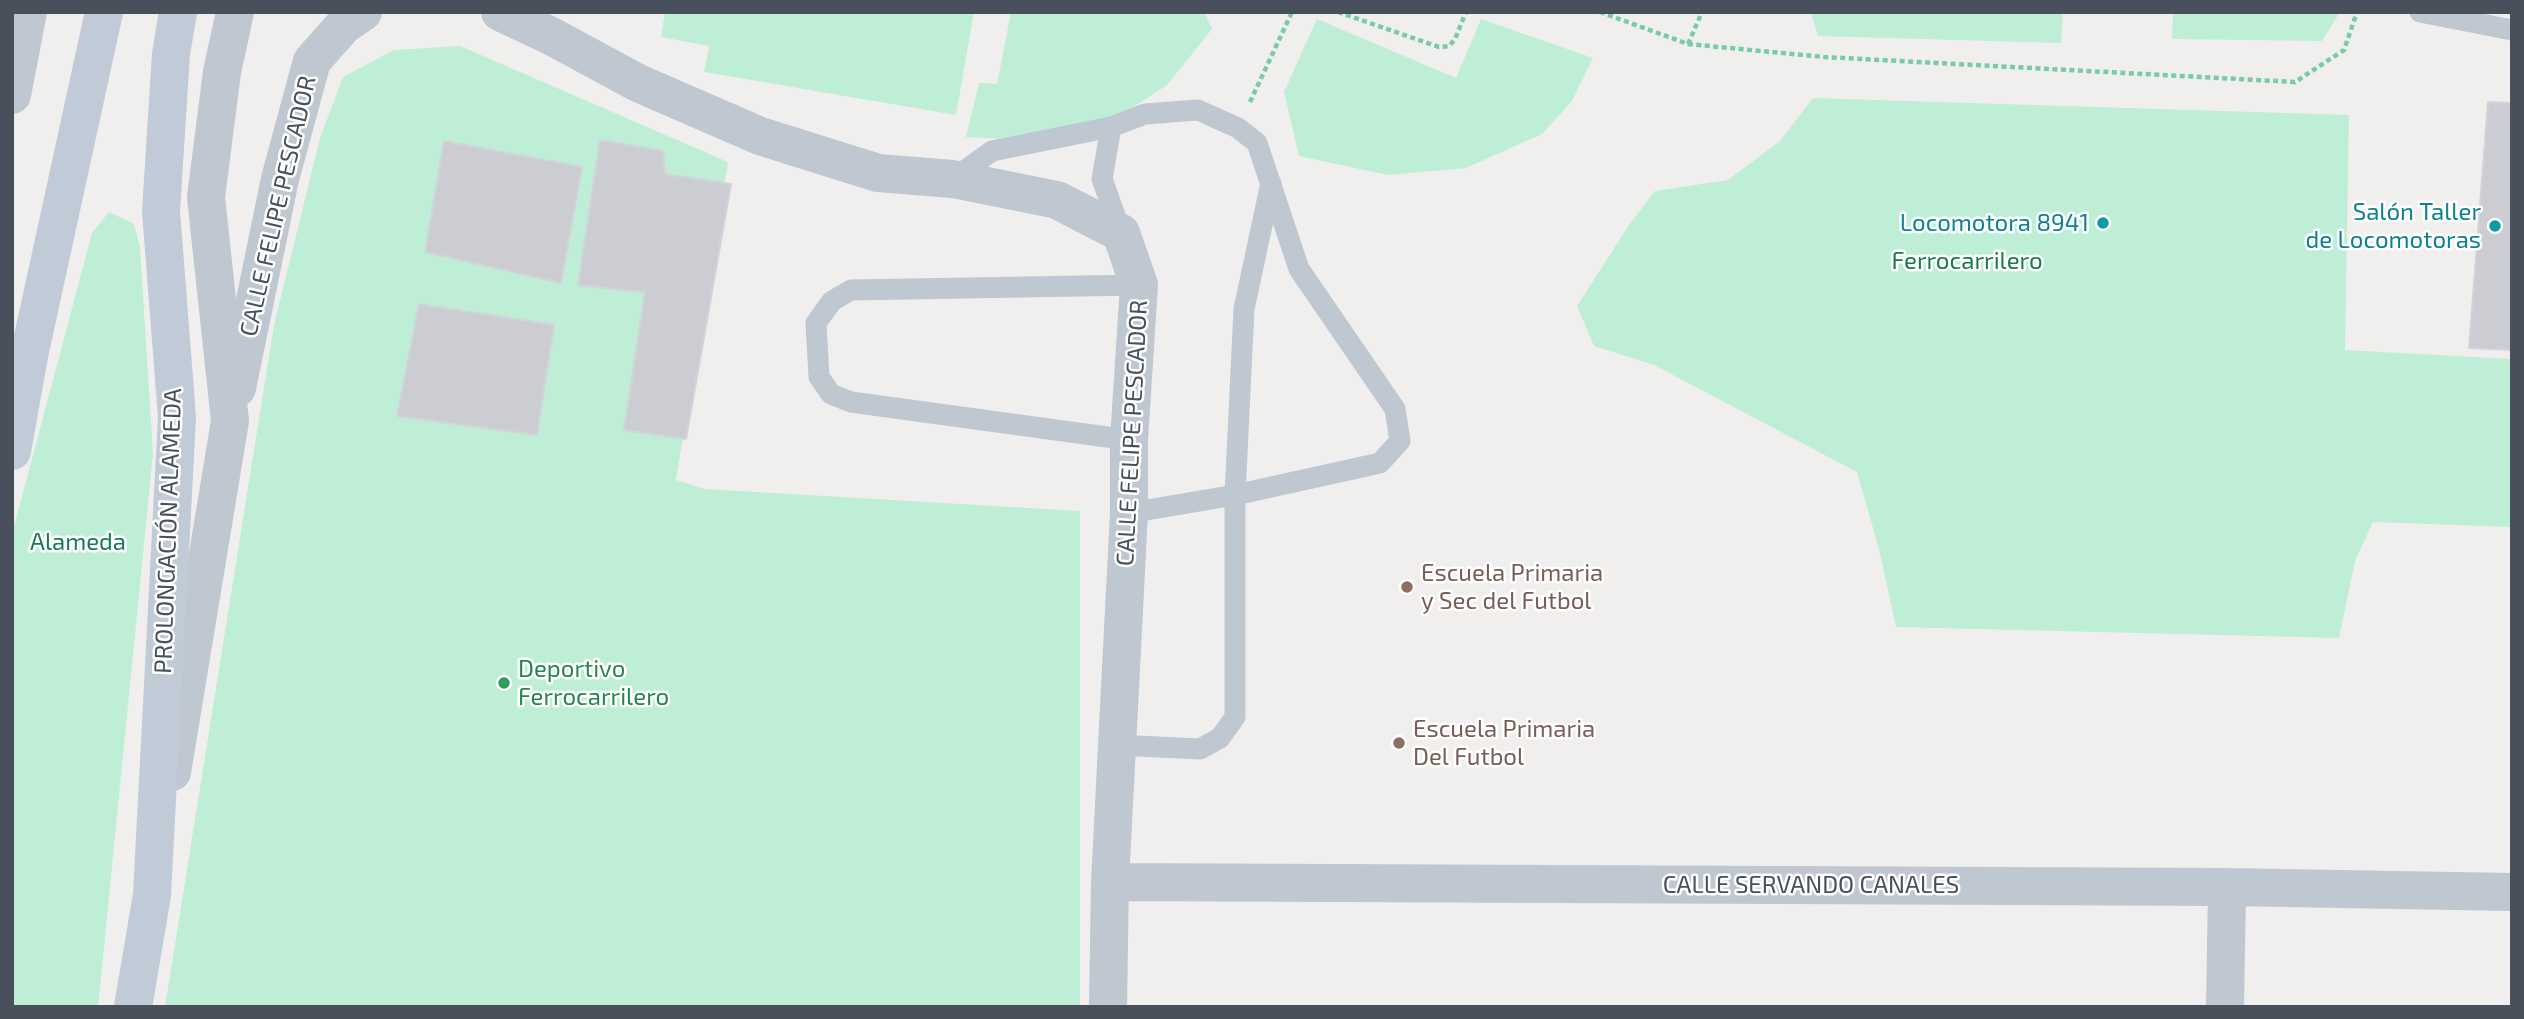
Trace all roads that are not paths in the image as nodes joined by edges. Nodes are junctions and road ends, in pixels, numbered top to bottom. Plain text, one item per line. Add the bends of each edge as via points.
1 (27, 12) edge
2 (104, 12) edge
3 (178, 12) edge
4 (234, 12) edge
5 (363, 12) edge
6 (500, 12) edge
7 (2420, 12) edge
8 (2512, 30) edge
9 (12, 95) edge
10 (1111, 127) junction
11 (953, 179) junction
12 (1271, 181) junction
13 (1122, 233) junction
14 (1139, 285) junction
15 (230, 421) junction
16 (1129, 440) junction
17 (12, 451) edge
18 (1235, 495) junction
19 (1129, 513) junction
20 (1117, 745) junction
21 (1110, 882) junction
22 (2227, 887) junction
23 (2512, 892) edge
24 (152, 895) junction
25 (133, 1007) edge
26 (1108, 1007) edge
27 (2225, 1007) edge

1 - 9 street
2 - 17 main road
3 - 24 main road, PROLONGACIÓN ALAMEDA via 161,211 177,417
4 - 15 street, CALLE FELIPE PESCADOR via 206,197
5 - 15 street, CALLE FELIPE PESCADOR via 344,25 312,61 280,178
6 - 11 street via 638,83 760,136 878,173
7 - 8 lane
10 - 11 lane via 992,151
10 - 12 lane via 1145,114 1198,110 1238,128 1257,143
10 - 13 lane via 1102,179
11 - 13 street via 1057,200
12 - 18 lane via 1244,309
12 - 18 lane via 1299,269 1395,408 1400,442 1380,463
13 - 14 street, CALLE FELIPE PESCADOR
14 - 16 street, CALLE FELIPE PESCADOR
14 - 16 lane via 851,290 832,301 816,323 820,377 831,394 851,402
15 - 24 street, CALLE FELIPE PESCADOR
16 - 19 street, CALLE FELIPE PESCADOR
18 - 19 lane
18 - 20 lane via 1235,717 1220,738 1200,749
19 - 20 street, CALLE FELIPE PESCADOR
20 - 21 street, CALLE FELIPE PESCADOR
21 - 22 street, CALLE SERVANDO CANALES
21 - 26 street, CALLE FELIPE PESCADOR
22 - 23 street, CALLE SERVANDO CANALES
22 - 27 street
24 - 25 main road, PROLONGACIÓN ALAMEDA

